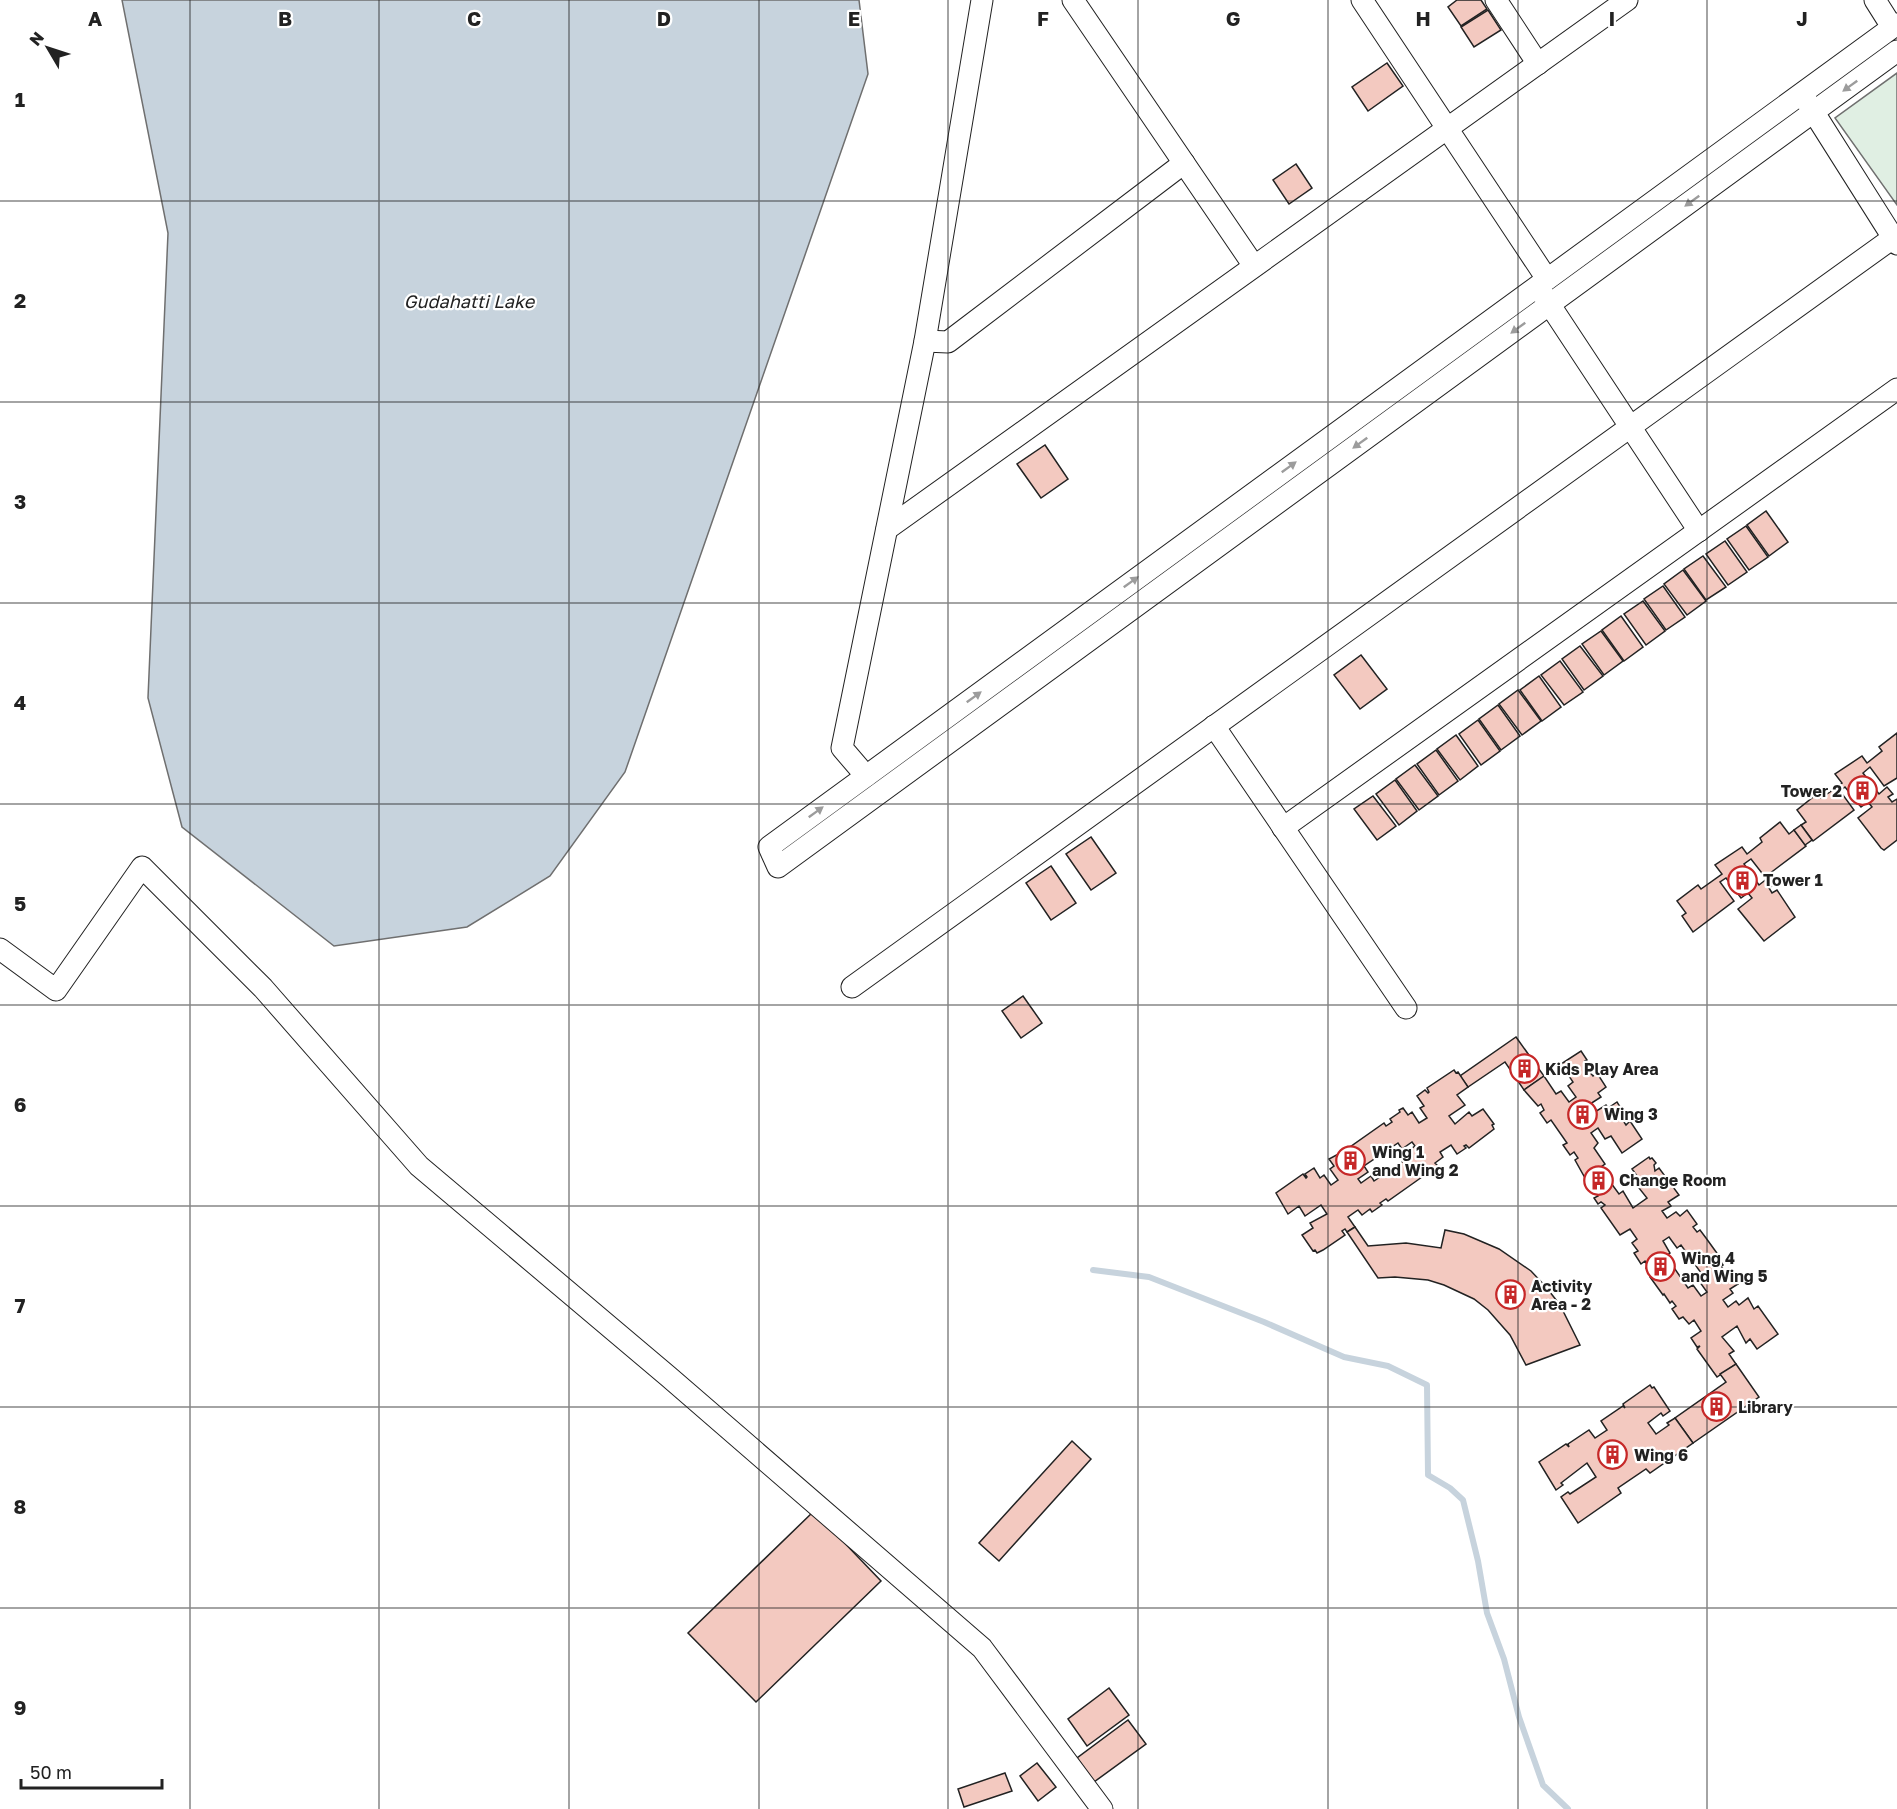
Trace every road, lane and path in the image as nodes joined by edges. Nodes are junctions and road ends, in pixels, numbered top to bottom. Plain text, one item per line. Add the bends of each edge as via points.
1 (982, 0) edge
2 (1073, 0) edge
3 (1362, 0) edge
4 (1496, 0) edge
5 (1875, 0) edge
6 (1616, 3) edge
7 (1895, 25) edge
8 (1897, 51) edge
9 (1538, 64) junction
10 (1802, 93) junction
11 (1814, 112) junction
12 (1447, 128) junction
13 (1184, 163) junction
14 (1896, 239) edge
15 (1254, 266) junction
16 (1542, 283) junction
17 (1550, 305) junction
18 (925, 341) junction
19 (1897, 388) edge
20 (1630, 427) junction
21 (887, 529) junction
22 (1699, 531) junction
23 (1214, 726) junction
24 (866, 776) junction
25 (1283, 828) junction
26 (0, 949) edge
27 (852, 987) dead end
28 (1406, 1008) dead end
29 (1102, 1809) edge

1 - 18 street
2 - 13 street
3 - 12 street
4 - 9 street
5 - 7 street
6 - 9 street
7 - 10 street
8 -> 11 street
9 - 12 street
10 - 11 street
10 - 16 street
11 - 14 street
11 -> 17 street
12 - 15 street
12 - 16 street
13 - 15 street
13 - 18 street via 948,342
14 - 20 street
15 - 21 street
16 - 17 street
24 -> 16 street
17 - 20 street
17 -> 24 street via 778,867 769,847
18 - 21 street
19 - 22 street
20 - 22 street
20 - 23 street
21 - 24 street via 842,748
22 - 25 street
23 - 25 street
23 - 27 street
25 - 28 street
26 - 29 street via 56,990 141,867 263,988 419,1166 982,1648

